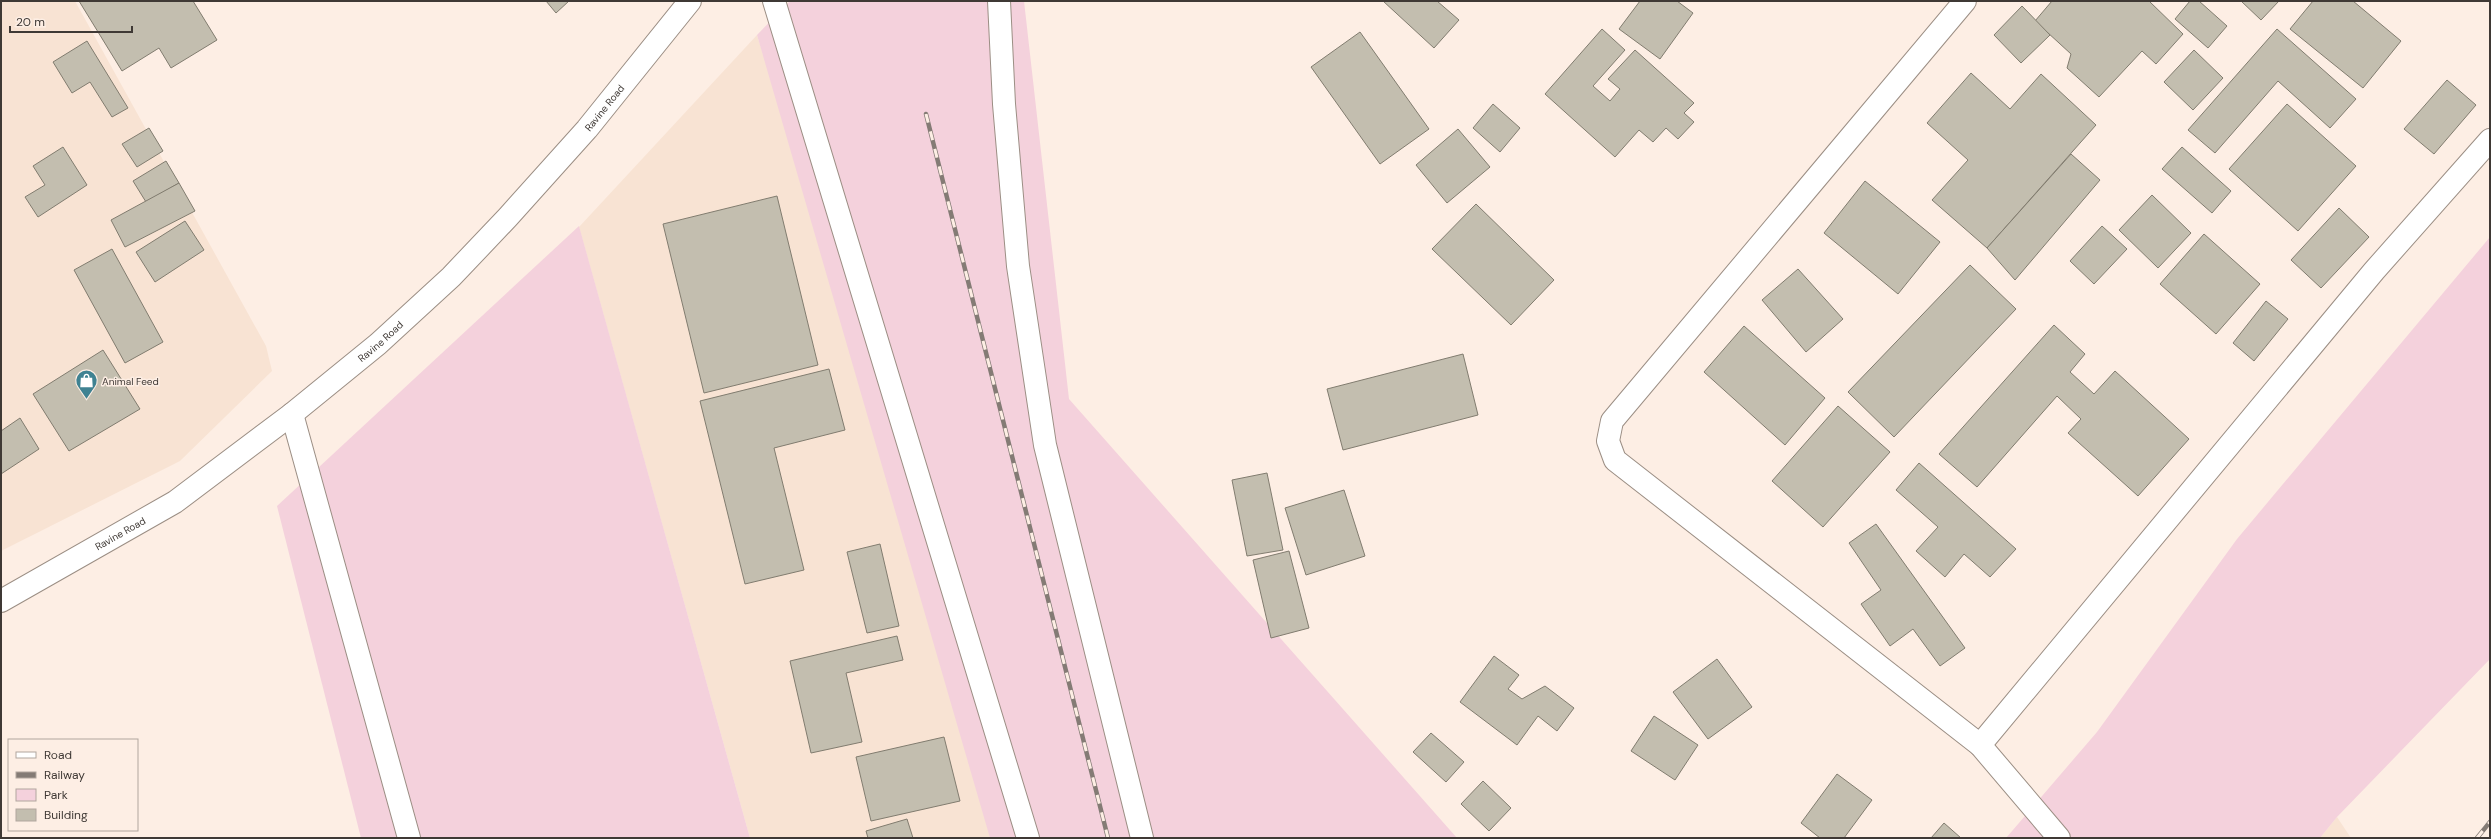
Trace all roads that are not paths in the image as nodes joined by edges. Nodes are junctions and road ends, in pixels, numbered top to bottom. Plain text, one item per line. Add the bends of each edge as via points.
1 (690, 1) edge
2 (774, 1) edge
3 (999, 1) edge
4 (1965, 1) edge
5 (2490, 140) edge
6 (292, 414) junction
7 (1, 601) edge
8 (1980, 745) junction
9 (409, 838) edge
10 (1028, 838) edge
11 (1142, 838) edge
12 (2059, 838) edge

1 - 6 street, Ravine Road via 587,129 451,277 378,344
2 - 10 street
3 - 11 street via 1004,104 1018,266 1044,445
4 - 8 street via 1612,421 1608,441 1615,460
5 - 8 street via 2374,270
6 - 7 street, Ravine Road via 175,502
6 - 9 street
8 - 12 street

